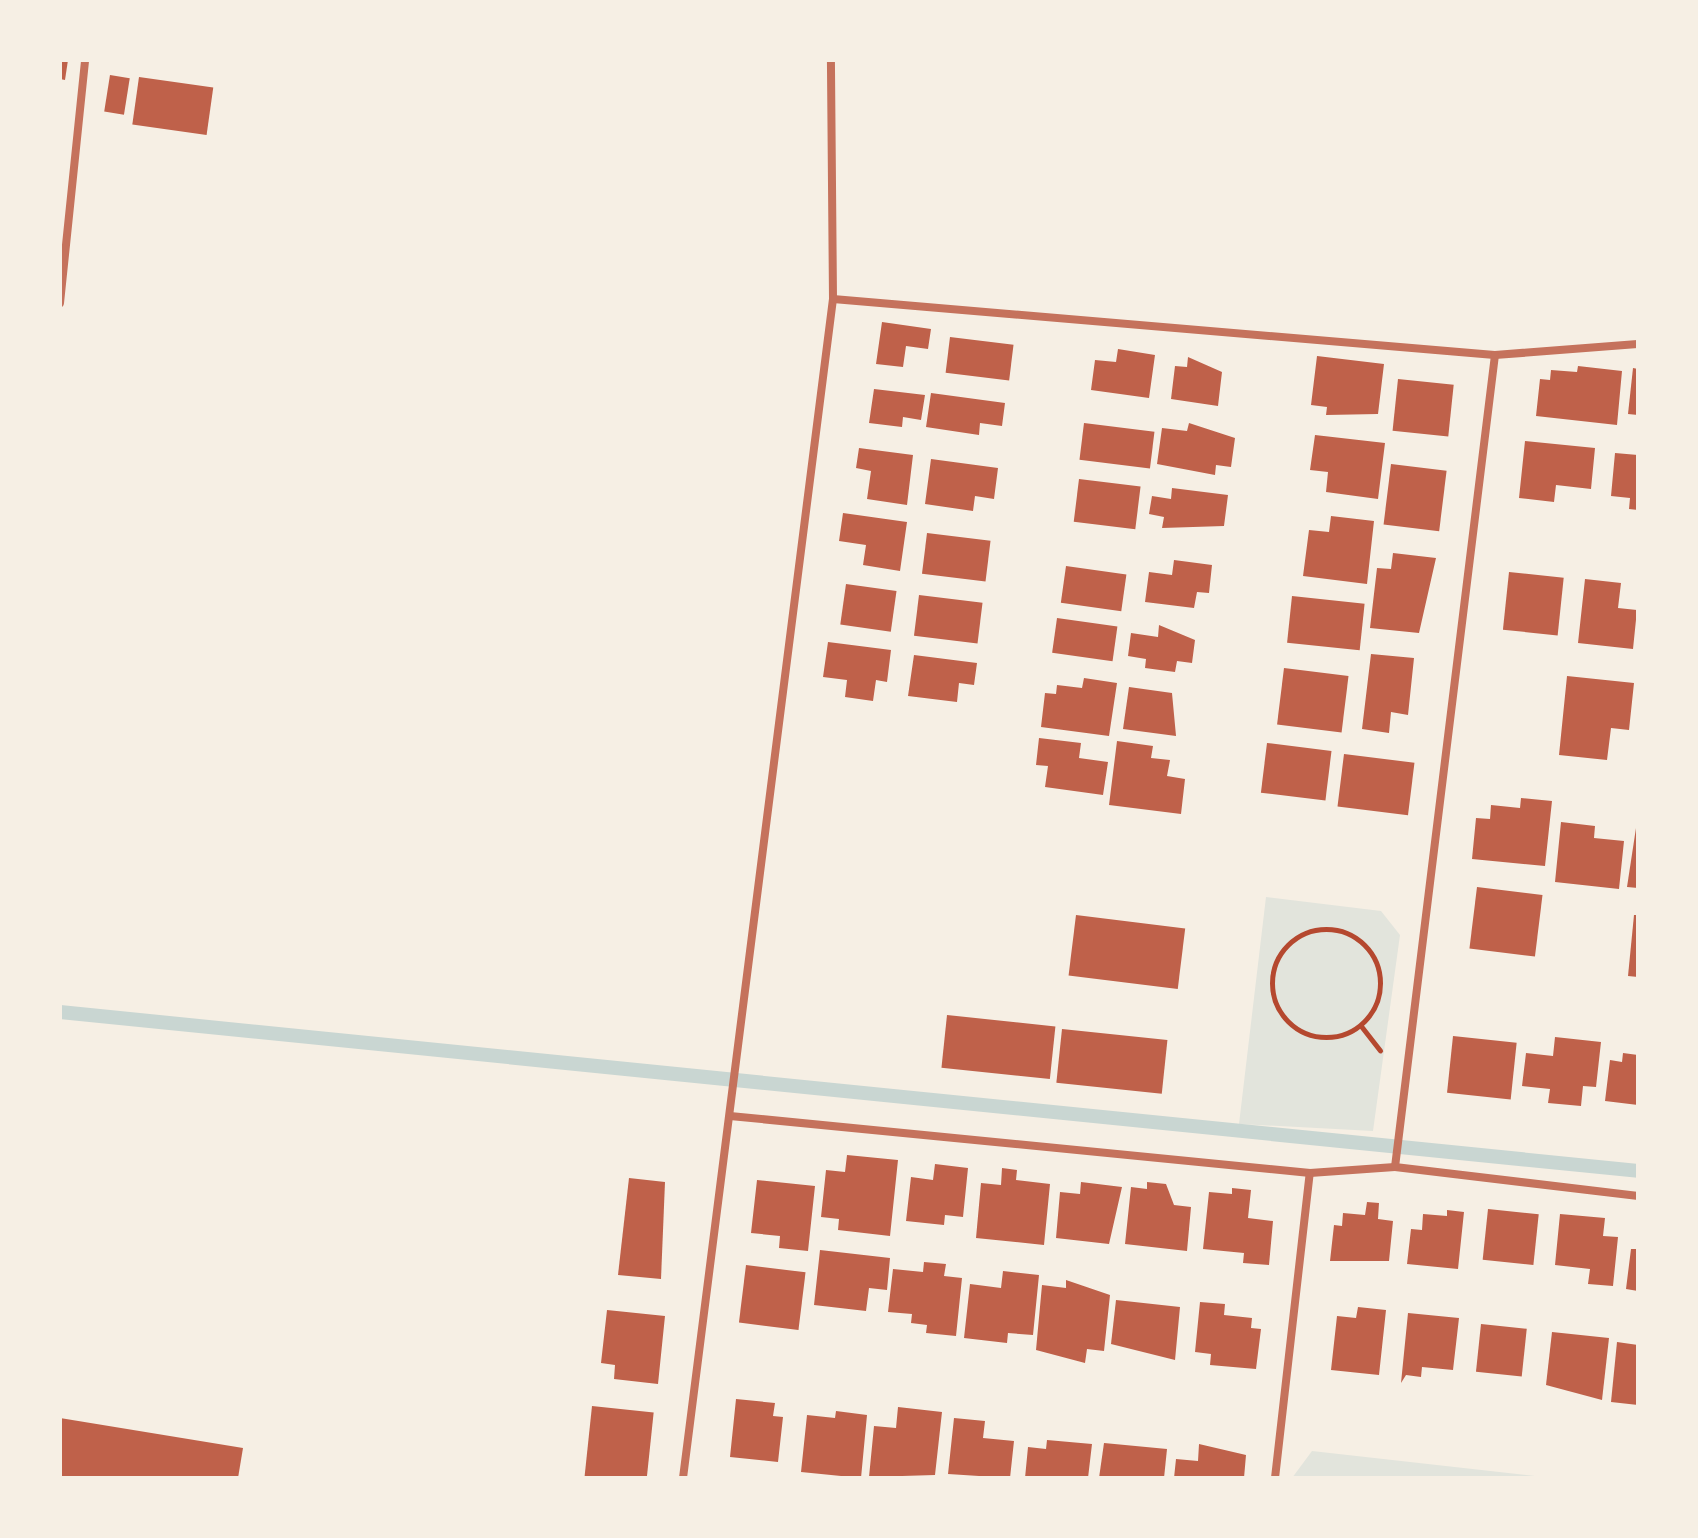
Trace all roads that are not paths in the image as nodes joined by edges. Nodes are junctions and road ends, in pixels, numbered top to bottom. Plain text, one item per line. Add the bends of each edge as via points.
1 (85, 60) edge
2 (831, 60) edge
3 (833, 299) junction
4 (60, 303) edge
5 (1638, 344) edge
6 (1495, 355) junction
7 (730, 1116) junction
8 (1395, 1167) junction
9 (1310, 1173) junction
10 (1638, 1196) edge
11 (683, 1478) edge
12 (1275, 1478) edge

1 - 4 street
2 - 3 street
3 - 6 street
3 - 7 street
5 - 6 street
6 - 8 street
7 - 9 street
7 - 11 street
8 - 9 street
8 - 10 street
9 - 12 street

